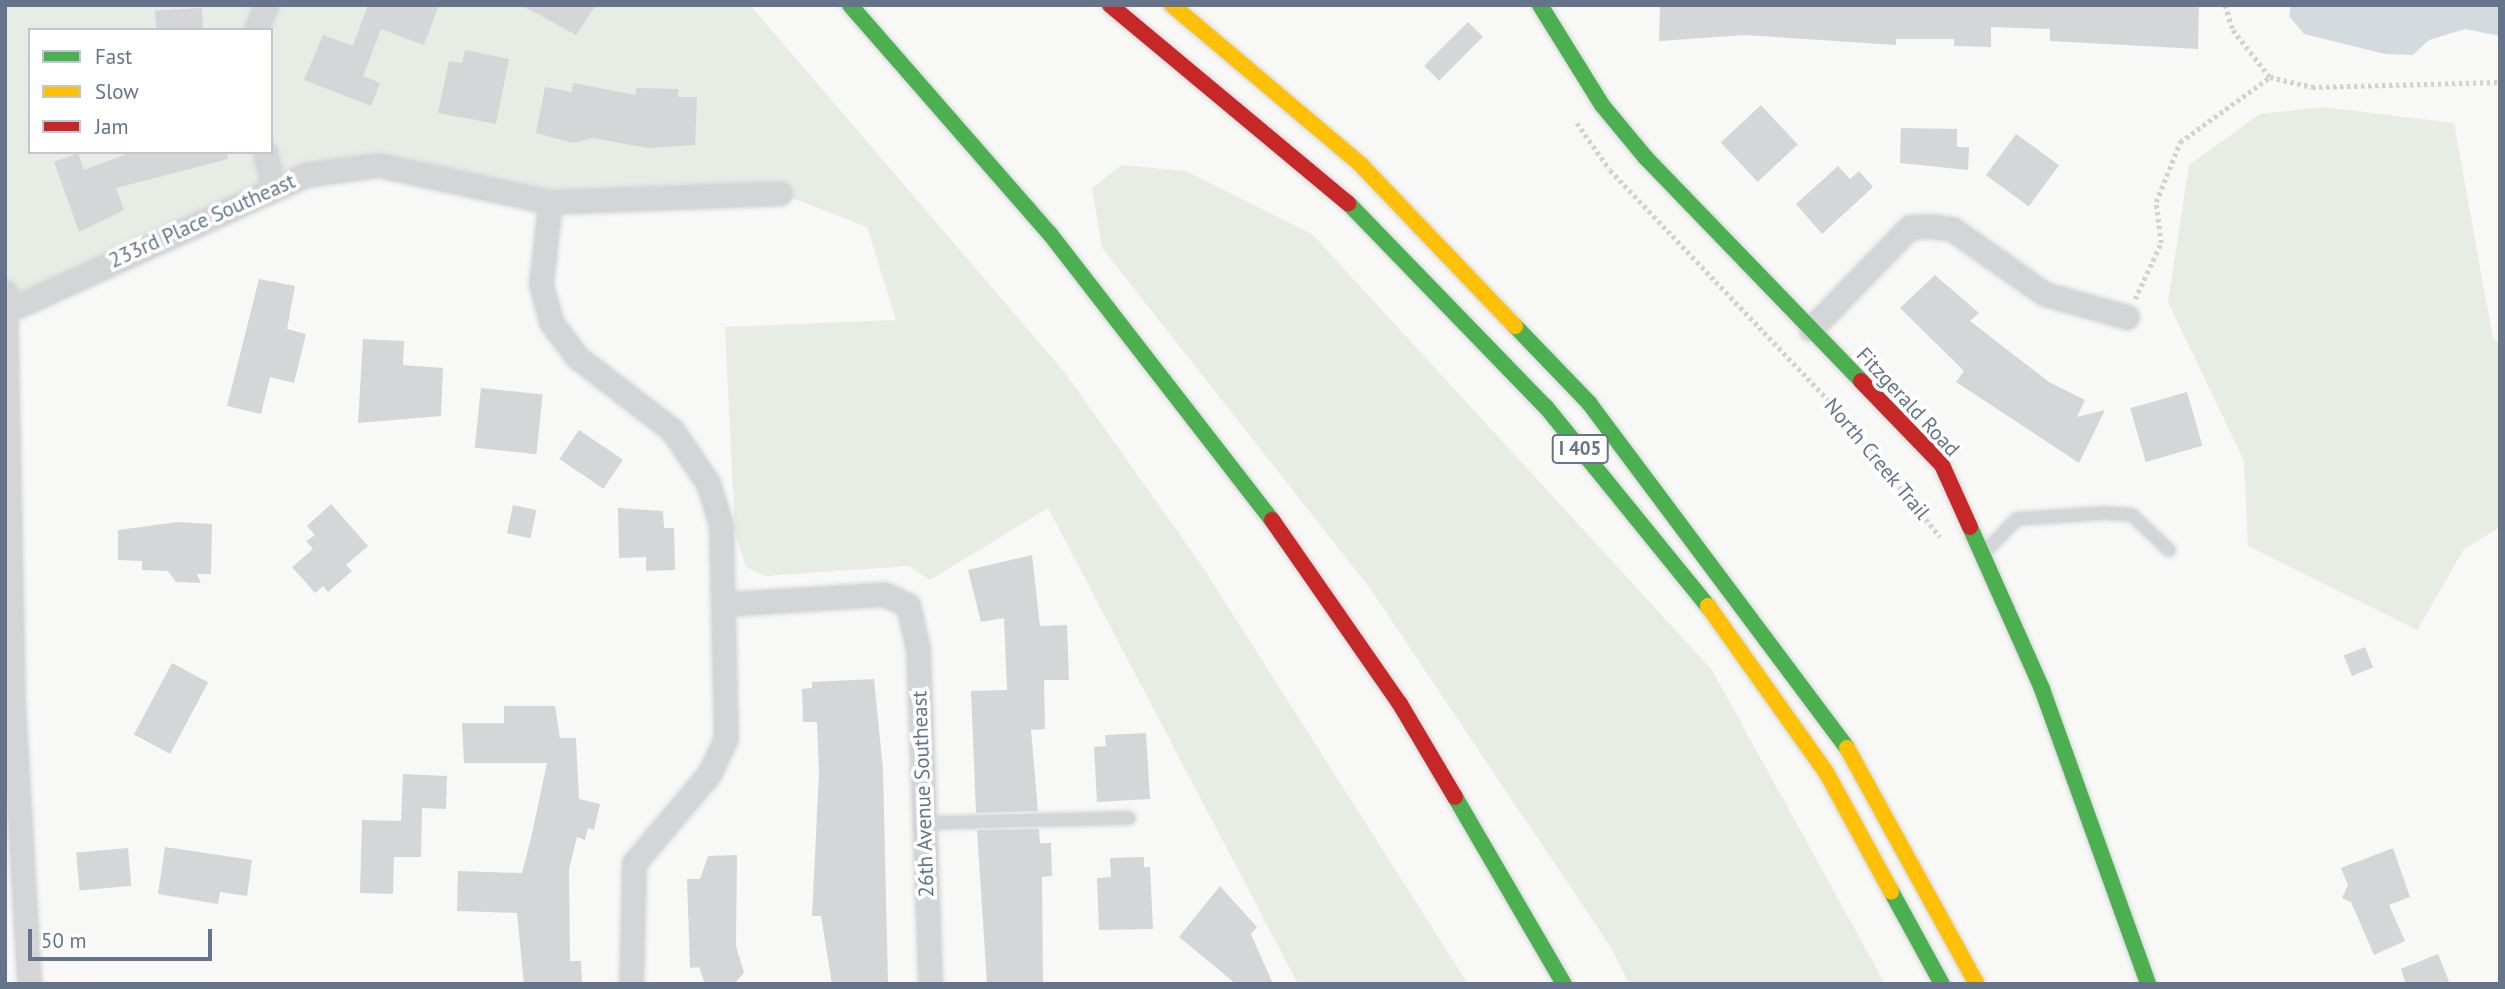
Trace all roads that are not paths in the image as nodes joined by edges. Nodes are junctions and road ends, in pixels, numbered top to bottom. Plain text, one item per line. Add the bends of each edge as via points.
1 (266, 5) edge
2 (850, 5) edge
3 (1110, 5) edge
4 (1172, 5) edge
5 (1540, 5) edge
6 (257, 28) edge
7 (265, 154) edge
8 (273, 186) junction
9 (780, 193) dead end
10 (550, 202) junction
11 (6, 302) edge
12 (2127, 317) road end
13 (1811, 328) junction
14 (2169, 550) dead end
15 (1983, 553) junction
16 (727, 604) junction
17 (1129, 818) dead end
18 (924, 823) junction
19 (1487, 857) junction
20 (1579, 972) dead end
21 (29, 984) edge
22 (631, 984) edge
23 (930, 984) edge
24 (1564, 984) edge
25 (1942, 984) edge
26 (1977, 984) edge
27 (2148, 984) edge

1 - 6 street
2 - 19 main road via 1050,234 1283,535 1399,704
3 - 25 main road, I 405 via 1354,208 1546,407 1689,579 1826,772
4 - 26 main road, I 405 via 1361,165 1589,403 1845,744
5 - 13 main road, Fitzgerald Road via 1602,105 1646,158
7 - 8 street
8 - 10 street, 233rd Place Southeast via 378,165
8 - 11 street, 233rd Place Southeast
9 - 10 street, 233rd Place Southeast
10 - 16 street via 541,284 551,322 577,358 672,429 708,483 721,525
11 - 21 street via 13,703
12 - 13 street via 2045,293 1952,229 1929,226 1910,227
13 - 15 main road, Fitzgerald Road via 1942,464
14 - 15 lane via 2132,515 2105,513 2017,520
15 - 27 main road, Fitzgerald Road via 2042,689
16 - 18 street, 26th Avenue Southeast via 884,594 908,605 918,649
16 - 22 street via 726,738 709,774 634,863
17 - 18 lane
18 - 23 street, 26th Avenue Southeast
19 - 20 main road via 1538,903
19 - 24 main road

